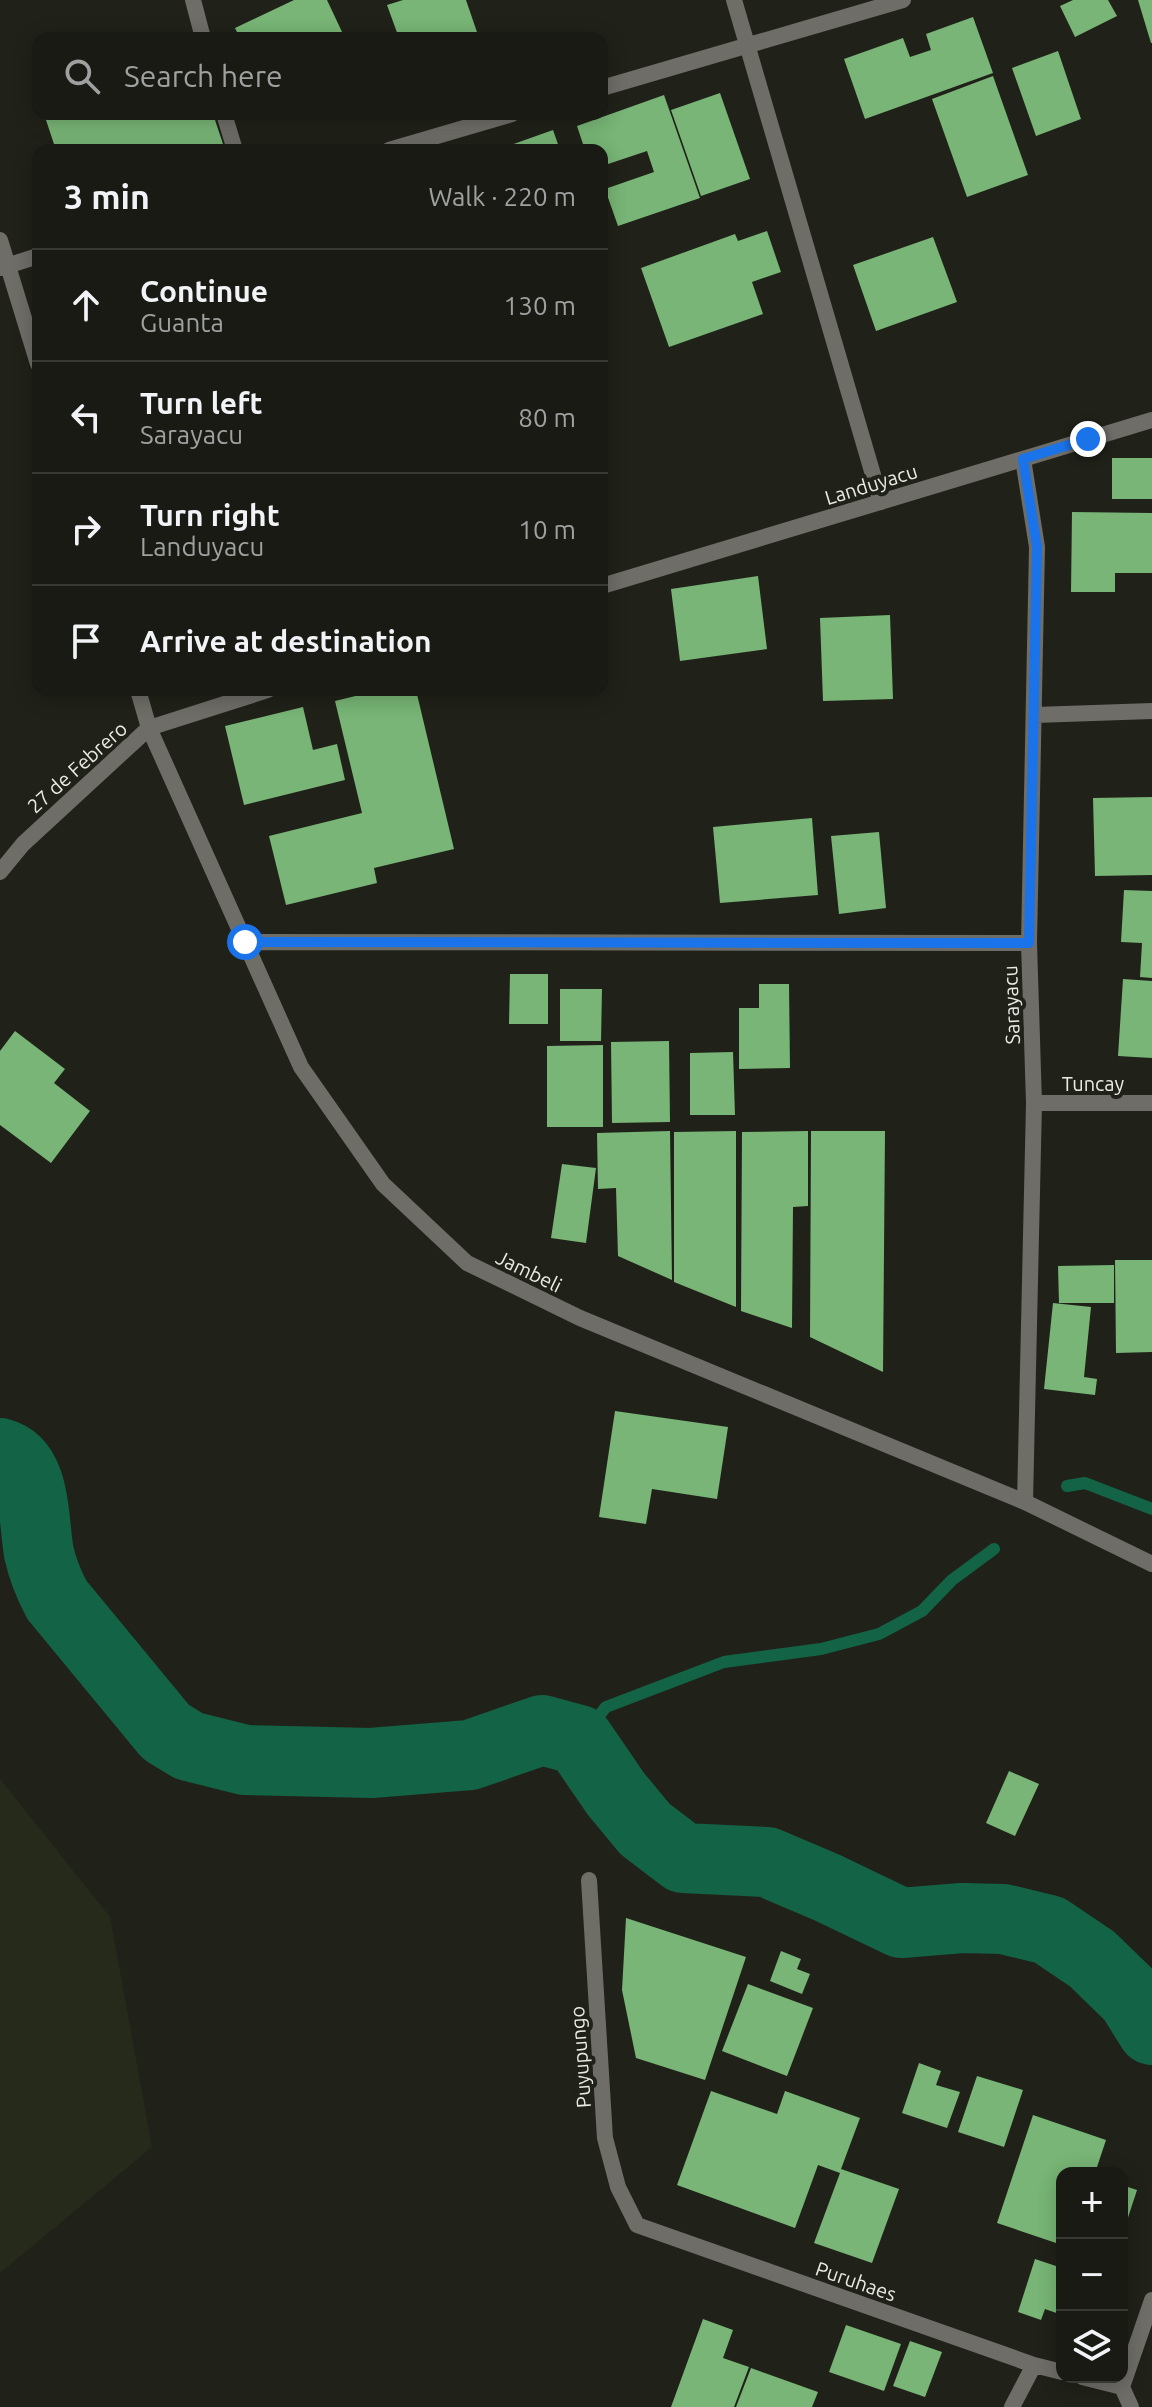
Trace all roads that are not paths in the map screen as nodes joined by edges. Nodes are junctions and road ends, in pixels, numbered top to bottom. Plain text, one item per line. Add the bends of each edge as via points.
1 (193, 0) edge
2 (734, 0) edge
3 (903, 0) edge
4 (201, 32) edge
5 (747, 45) junction
6 (608, 86) edge
7 (226, 120) edge
8 (492, 120) edge
9 (233, 144) edge
10 (410, 144) edge
11 (0, 240) edge
12 (32, 258) edge
13 (4, 267) edge
14 (32, 347) edge
15 (1152, 420) edge
16 (1023, 459) junction
17 (881, 502) junction
18 (608, 584) edge
19 (140, 696) edge
20 (249, 696) edge
21 (1152, 711) edge
22 (1035, 715) junction
23 (149, 728) junction
24 (0, 872) edge
25 (245, 942) junction
26 (1029, 943) junction
27 (1034, 1103) junction
28 (1152, 1103) edge
29 (1025, 1502) junction
30 (1152, 1564) edge
31 (589, 1880) dead end
32 (637, 2225) joint
33 (1152, 2300) edge
34 (1034, 2365) junction
35 (1056, 2370) edge
36 (1106, 2383) edge
37 (1122, 2387) junction
38 (1012, 2407) edge
39 (1131, 2407) edge

1 - 4 street
2 - 5 street
3 - 5 street
5 - 6 street
5 - 17 street
7 - 9 street
8 - 10 street
11 - 13 street
12 - 13 street
13 - 14 street
15 - 16 street, Landuyacu
16 - 17 street, Landuyacu
16 - 22 street, Sarayacu via 1037,547
17 - 18 street, Landuyacu
19 - 23 street, Jambeli
20 - 23 street
21 - 22 street
22 - 26 street, Sarayacu
23 - 24 street, 27 de Febrero via 23,844
23 - 25 street, Jambeli
25 - 26 street
25 - 29 street, Jambeli via 301,1067 383,1184 467,1263 580,1318
26 - 27 street, Sarayacu
27 - 28 street, Tuncay
27 - 29 street, Sarayacu
29 - 30 street, Jambeli
31 - 32 street, Puyupungo via 605,2138 618,2187
32 - 34 street, Puruhaes
33 - 37 street
34 - 35 street, Puruhaes
34 - 38 street
36 - 37 street
37 - 39 street

